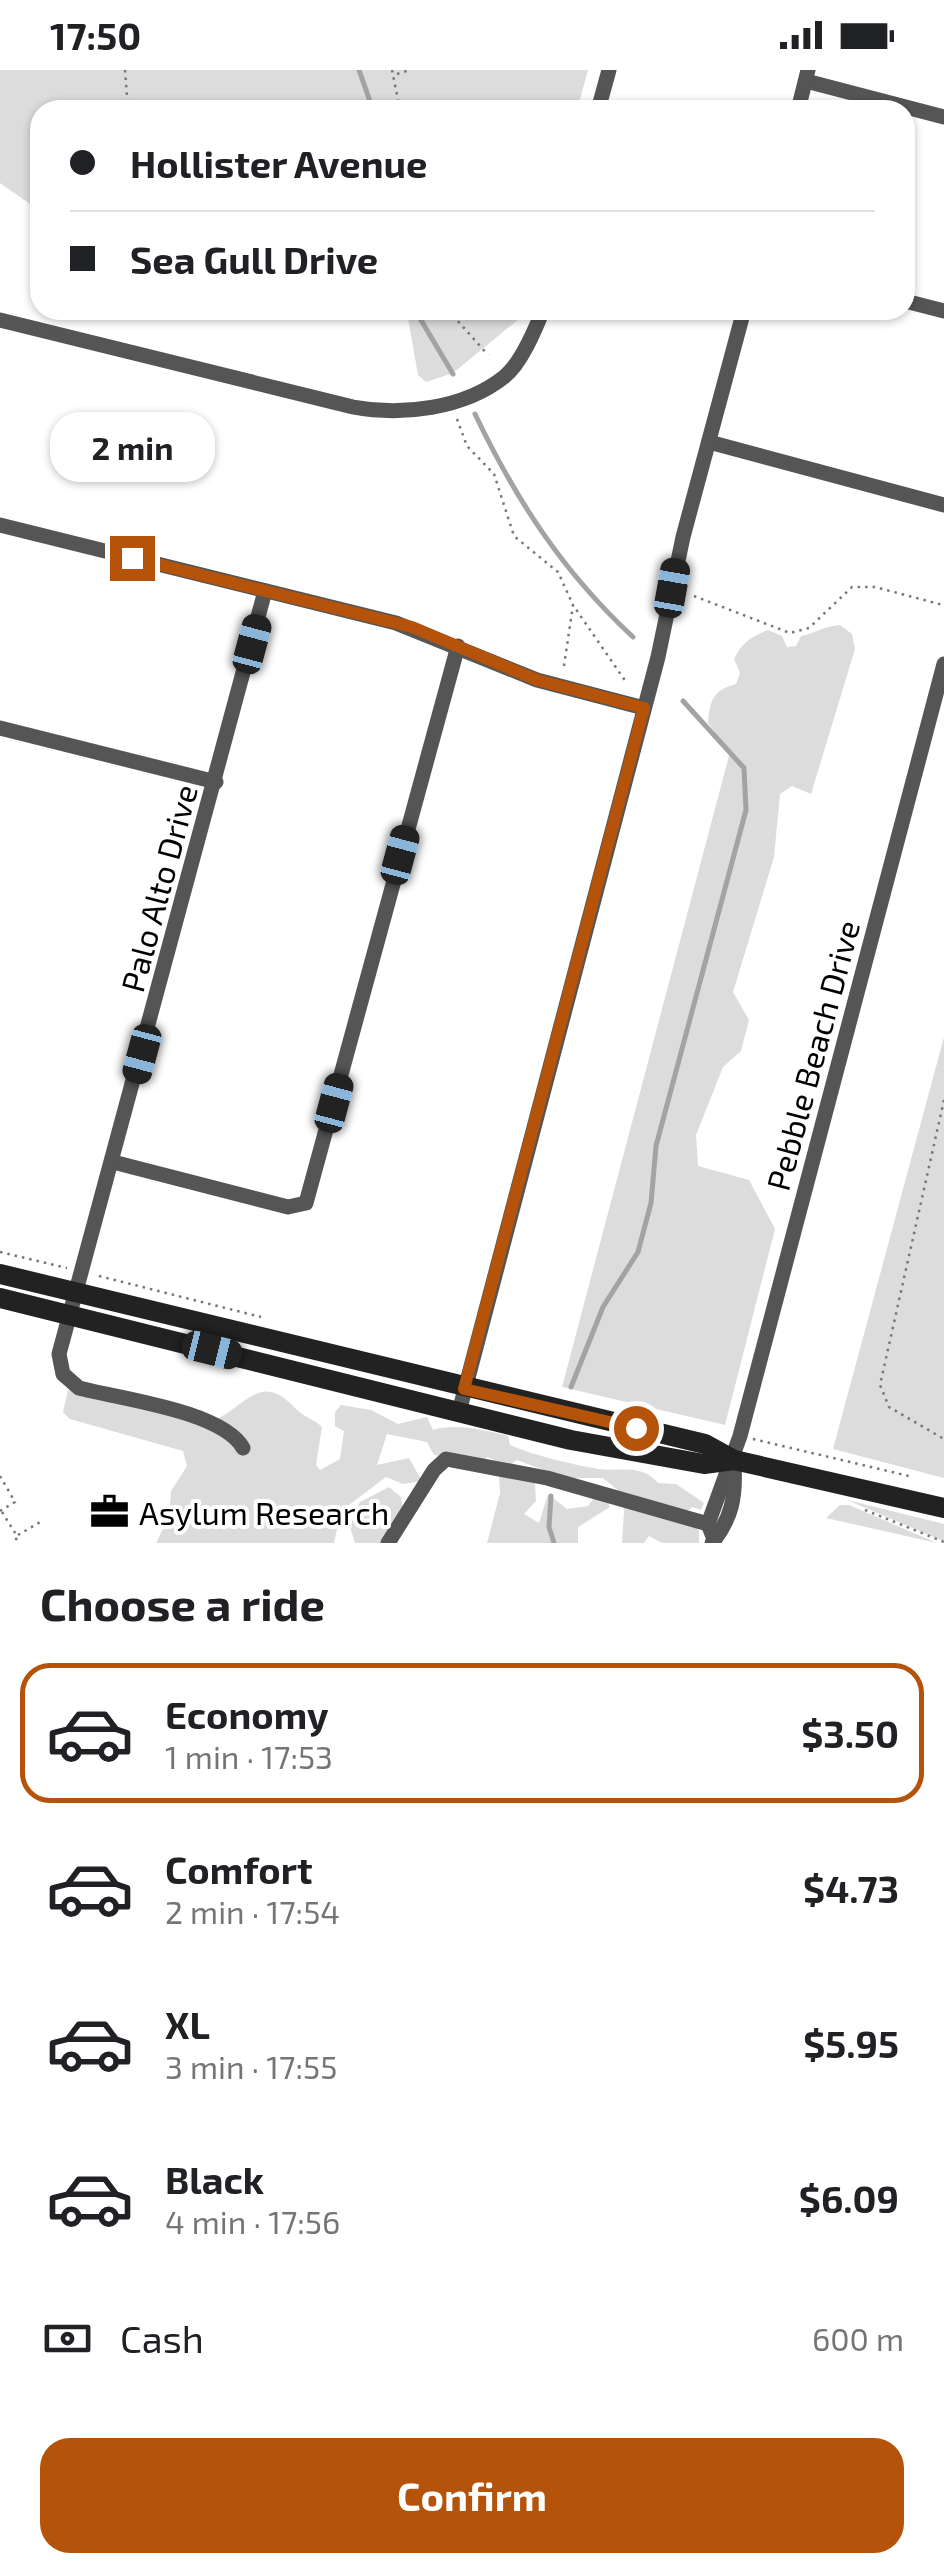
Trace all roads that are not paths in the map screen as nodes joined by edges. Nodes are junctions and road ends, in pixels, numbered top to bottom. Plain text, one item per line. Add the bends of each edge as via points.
1 (609, 70) edge
2 (807, 75) edge
3 (601, 100) edge
4 (801, 100) edge
5 (889, 100) edge
6 (915, 108) edge
7 (944, 117) edge
8 (915, 303) edge
9 (944, 311) edge
10 (0, 320) edge
11 (537, 320) edge
12 (741, 320) edge
13 (506, 376) junction
14 (523, 384) dead end
15 (709, 442) junction
16 (944, 504) edge
17 (0, 525) edge
18 (266, 590) junction
19 (458, 646) junction
20 (944, 664) edge
21 (644, 708) junction
22 (0, 728) edge
23 (216, 782) junction
24 (113, 1162) junction
25 (0, 1274) edge
26 (78, 1294) junction
27 (0, 1298) edge
28 (70, 1315) junction
29 (464, 1389) junction
30 (458, 1412) junction
31 (243, 1448) dead end
32 (734, 1460) junction
33 (944, 1508) edge
34 (711, 1535) edge
35 (388, 1543) edge

1 - 3 street
2 - 4 street
2 - 5 street
6 - 7 street
8 - 9 street
10 - 13 street via 377,411 437,406
11 - 13 street
12 - 15 street
13 - 14 street
15 - 16 street
15 - 21 street
17 - 18 street
18 - 19 street via 412,627
18 - 23 street, Palo Alto Drive
19 - 21 street via 537,680
19 - 24 street via 306,1204 288,1207
20 - 32 street, Pebble Beach Drive
21 - 29 street
22 - 23 street
23 - 24 street, Palo Alto Drive
24 - 26 street, Palo Alto Drive
25 - 26 main road
26 - 28 street, Palo Alto Drive
26 - 29 main road
27 - 28 main road
28 - 30 main road
28 - 31 street, Palo Alto Drive via 58,1354 70,1383 215,1423
29 - 30 street
29 - 32 main road via 705,1444
30 - 32 main road via 704,1464
32 - 33 main road
32 - 34 street, Pebble Beach Drive
34 - 35 street via 547,1478 446,1459

